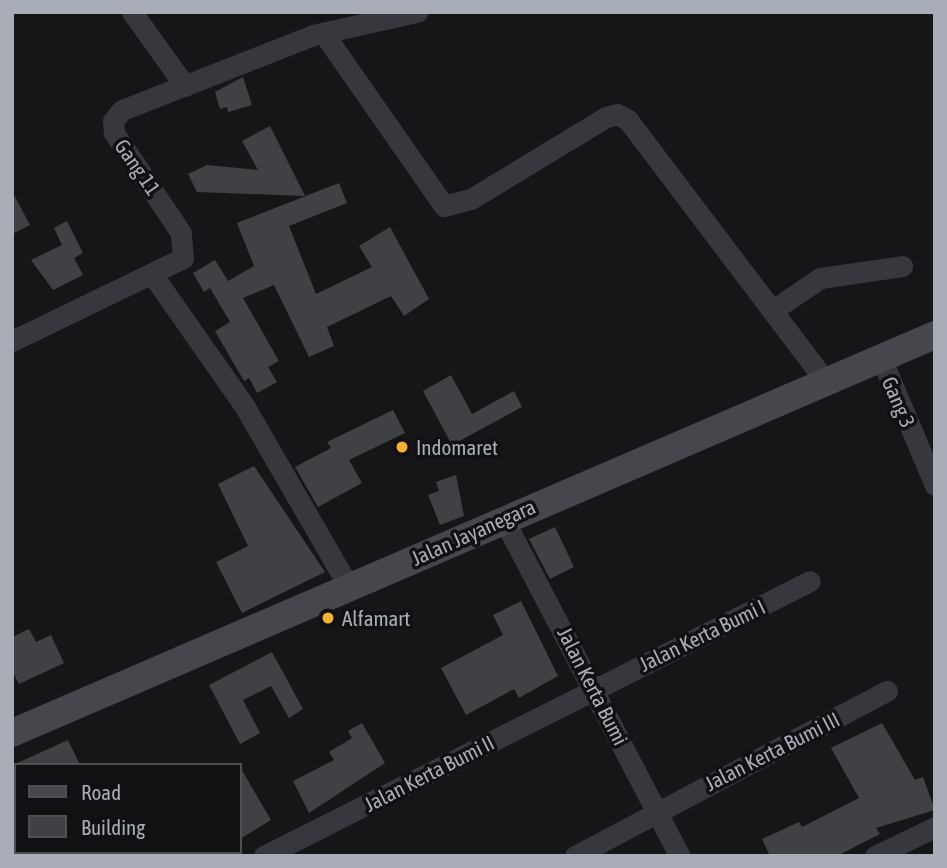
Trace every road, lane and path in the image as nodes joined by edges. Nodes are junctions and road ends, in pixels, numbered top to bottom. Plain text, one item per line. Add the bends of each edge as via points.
1 (132, 12) edge
2 (417, 12) edge
3 (324, 34) junction
4 (185, 86) junction
5 (902, 266) dead end
6 (152, 274) junction
7 (774, 310) junction
8 (935, 335) edge
9 (12, 341) edge
10 (881, 358) junction
11 (827, 383) junction
12 (935, 485) edge
13 (503, 518) junction
14 (810, 581) dead end
15 (349, 587) junction
16 (593, 689) junction
17 (887, 691) dead end
18 (12, 733) edge
19 (656, 810) junction
20 (935, 827) edge
21 (264, 856) edge
22 (575, 856) edge
23 (680, 856) edge
24 (875, 856) edge

1 - 4 street
2 - 3 street, Gang 11
3 - 4 street, Gang 11
3 - 7 street via 444,206 471,200 606,117 622,117
4 - 6 street, Gang 11 via 122,110 113,121 114,133 167,209 185,246 183,258
5 - 7 street via 820,278
6 - 9 street, Gang 11
6 - 15 street via 245,407
7 - 11 street
8 - 10 street, Jalan Jayanegara
10 - 11 street, Jalan Jayanegara
10 - 12 street, Gang 3
11 - 13 street, Jalan Jayanegara
13 - 15 street, Jalan Jayanegara
13 - 16 street, Jalan Kerta Bumi
14 - 16 street, Jalan Kerta Bumi I
15 - 18 street, Jalan Jayanegara
16 - 19 street, Jalan Kerta Bumi
16 - 21 street, Jalan Kerta Bumi II
17 - 19 street, Jalan Kerta Bumi III
19 - 22 street, Jalan Kerta Bumi III
19 - 23 street, Jalan Kerta Bumi
20 - 24 street

